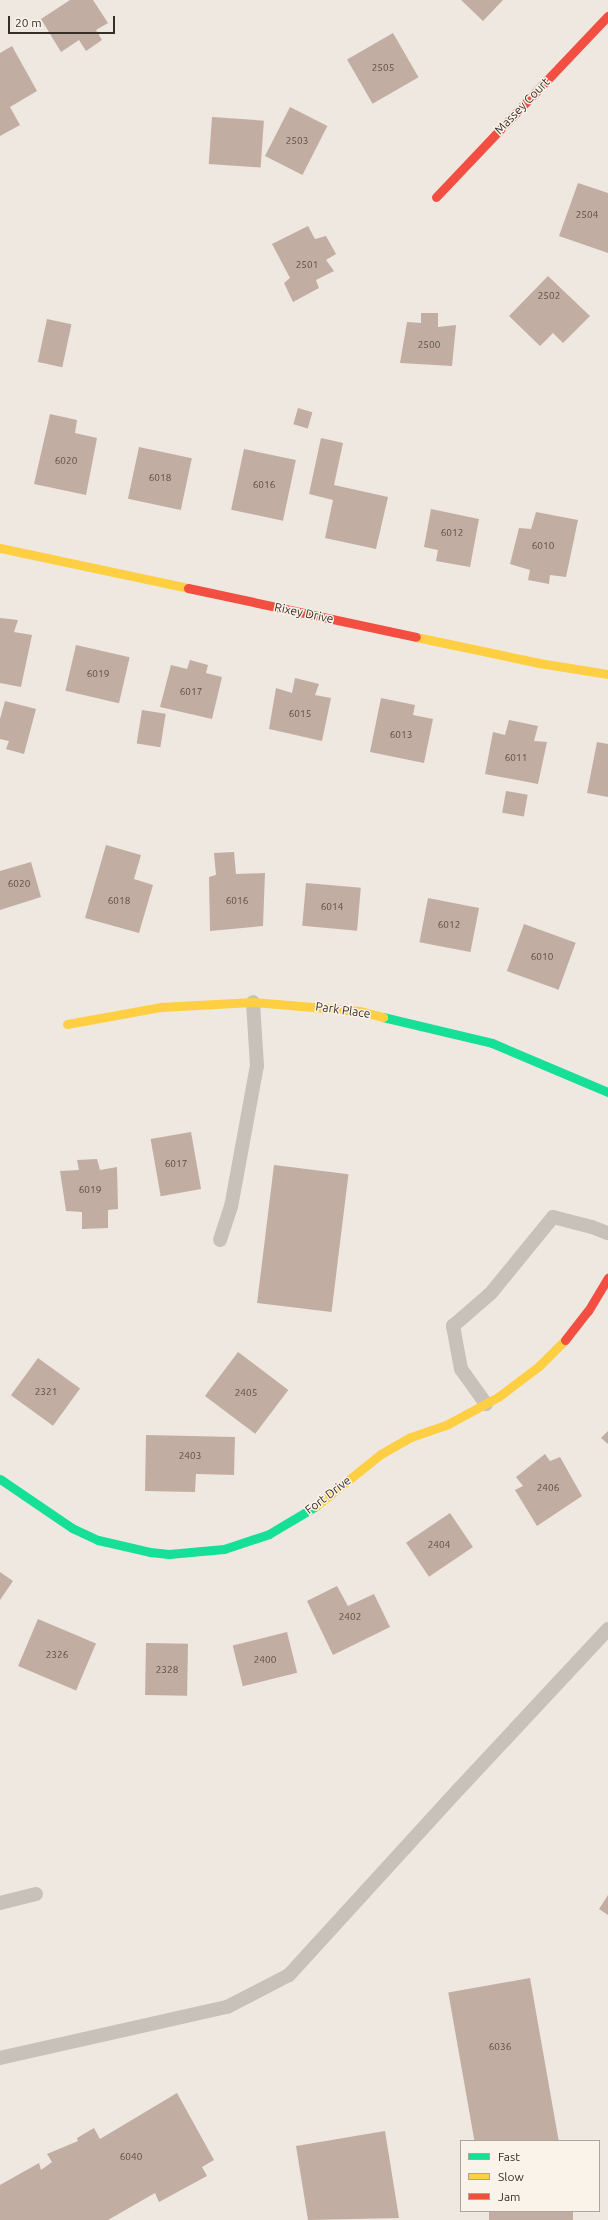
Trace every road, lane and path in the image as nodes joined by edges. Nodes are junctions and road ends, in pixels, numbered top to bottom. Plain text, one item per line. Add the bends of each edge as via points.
1 (608, 16) edge
2 (436, 197) dead end
3 (0, 548) edge
4 (608, 674) edge
5 (253, 1002) junction
6 (66, 1024) dead end
7 (608, 1092) edge
8 (608, 1234) edge
9 (220, 1240) dead end
10 (608, 1278) edge
11 (486, 1404) junction
12 (0, 1479) edge
13 (608, 1629) edge
14 (36, 1894) dead end
15 (0, 1903) edge
16 (0, 2058) edge

1 - 2 street, Massey Court
3 - 4 street, Rixey Drive via 532,661
5 - 6 street, Park Place via 161,1007
5 - 7 street, Park Place via 360,1012 492,1043 576,1076
5 - 9 lane via 257,1066 231,1207
8 - 11 lane via 553,1217 491,1293 452,1326 461,1369
10 - 11 street, Fort Drive via 588,1311 565,1340 539,1366
11 - 12 street, Fort Drive via 448,1424 411,1437 381,1454 313,1508 269,1534 224,1548 163,1553 98,1540 72,1528
13 - 16 lane via 289,1975 227,2007
14 - 15 lane

